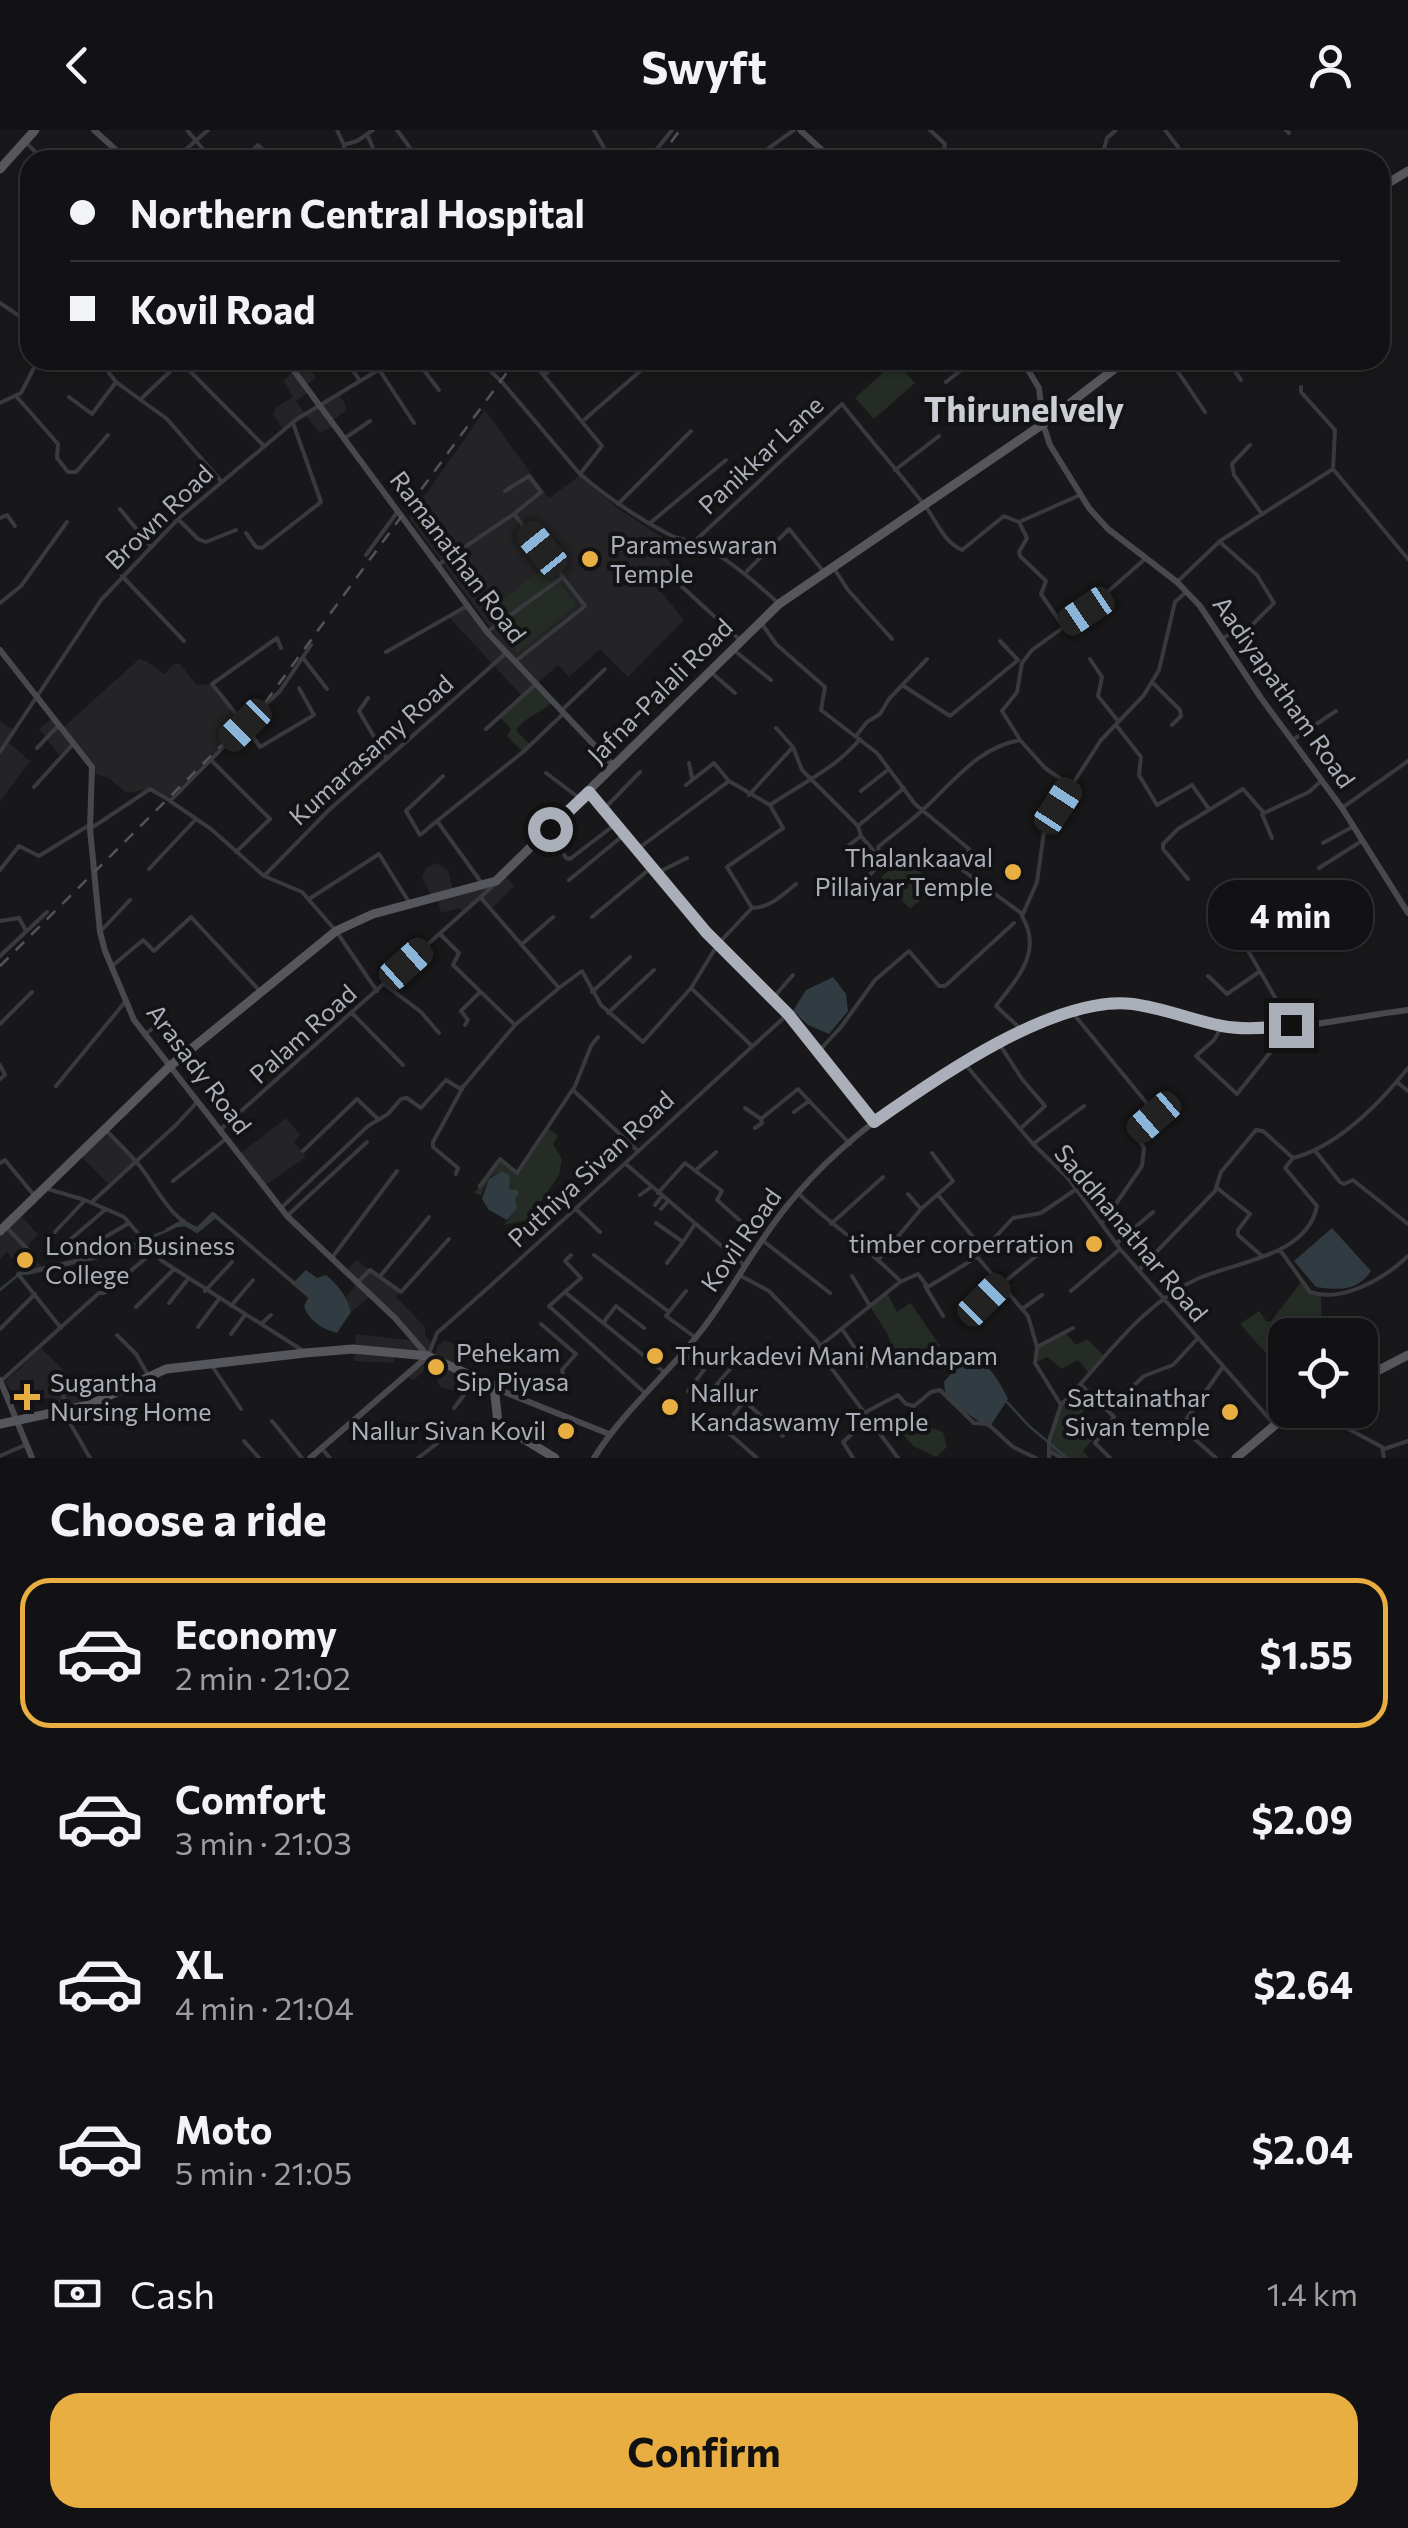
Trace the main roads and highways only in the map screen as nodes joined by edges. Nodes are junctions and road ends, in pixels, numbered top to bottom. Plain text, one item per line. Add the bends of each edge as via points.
1 (34, 130) edge
2 (0, 169) edge
3 (1113, 370) edge
4 (2, 1228) edge
5 (1408, 1355) edge
6 (1378, 1371) edge
7 (0, 1424) edge
8 (1271, 1428) edge
9 (555, 1458) edge
10 (1236, 1458) edge

1 - 2 main road
3 - 4 main road, Jafna-Palali Road via 779,604 496,881 336,930 169,1067
5 - 6 main road
7 - 9 main road via 91,1404 166,1368 354,1349 428,1356 477,1378 496,1389 498,1423
8 - 10 main road

